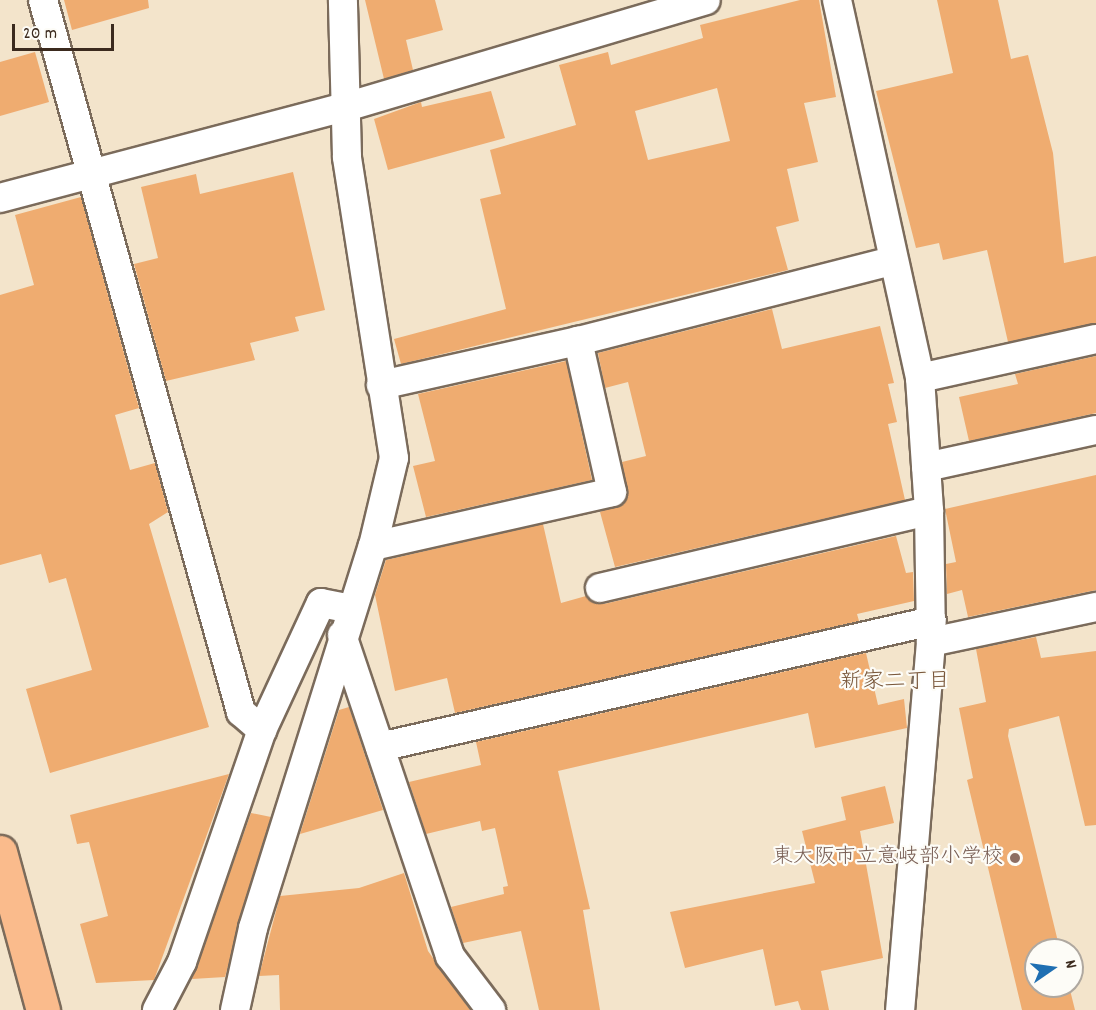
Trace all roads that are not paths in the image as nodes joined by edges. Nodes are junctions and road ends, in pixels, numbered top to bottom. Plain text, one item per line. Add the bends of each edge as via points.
1 (43, 0) edge
2 (343, 0) edge
3 (706, 0) edge
4 (837, 0) edge
5 (349, 106) junction
6 (91, 172) junction
7 (0, 198) edge
8 (893, 261) junction
9 (1096, 339) edge
10 (578, 341) junction
11 (920, 378) junction
12 (381, 385) junction
13 (1096, 430) edge
14 (926, 467) junction
15 (930, 511) junction
16 (373, 546) junction
17 (600, 588) dead end
18 (1096, 607) edge
19 (347, 622) junction
20 (932, 632) junction
21 (262, 730) junction
22 (380, 747) junction
23 (0, 852) edge
24 (43, 1010) edge
25 (157, 1010) edge
26 (235, 1010) edge
27 (491, 1010) edge
28 (900, 1010) edge

1 - 6 street
2 - 5 street
3 - 5 street
4 - 8 street
5 - 6 street
5 - 12 street via 347,157
6 - 7 street
6 - 21 street via 241,712
8 - 10 street
8 - 11 street
9 - 11 street
10 - 12 street
10 - 16 street via 612,492
11 - 14 street
12 - 16 street via 394,458
13 - 14 street
14 - 15 street
15 - 17 street
15 - 20 street
16 - 19 street
18 - 20 street
19 - 21 street via 321,603
19 - 22 street
19 - 26 street via 253,928
20 - 22 street
20 - 28 street
21 - 25 street via 182,962
22 - 27 street via 450,956
23 - 24 main road

